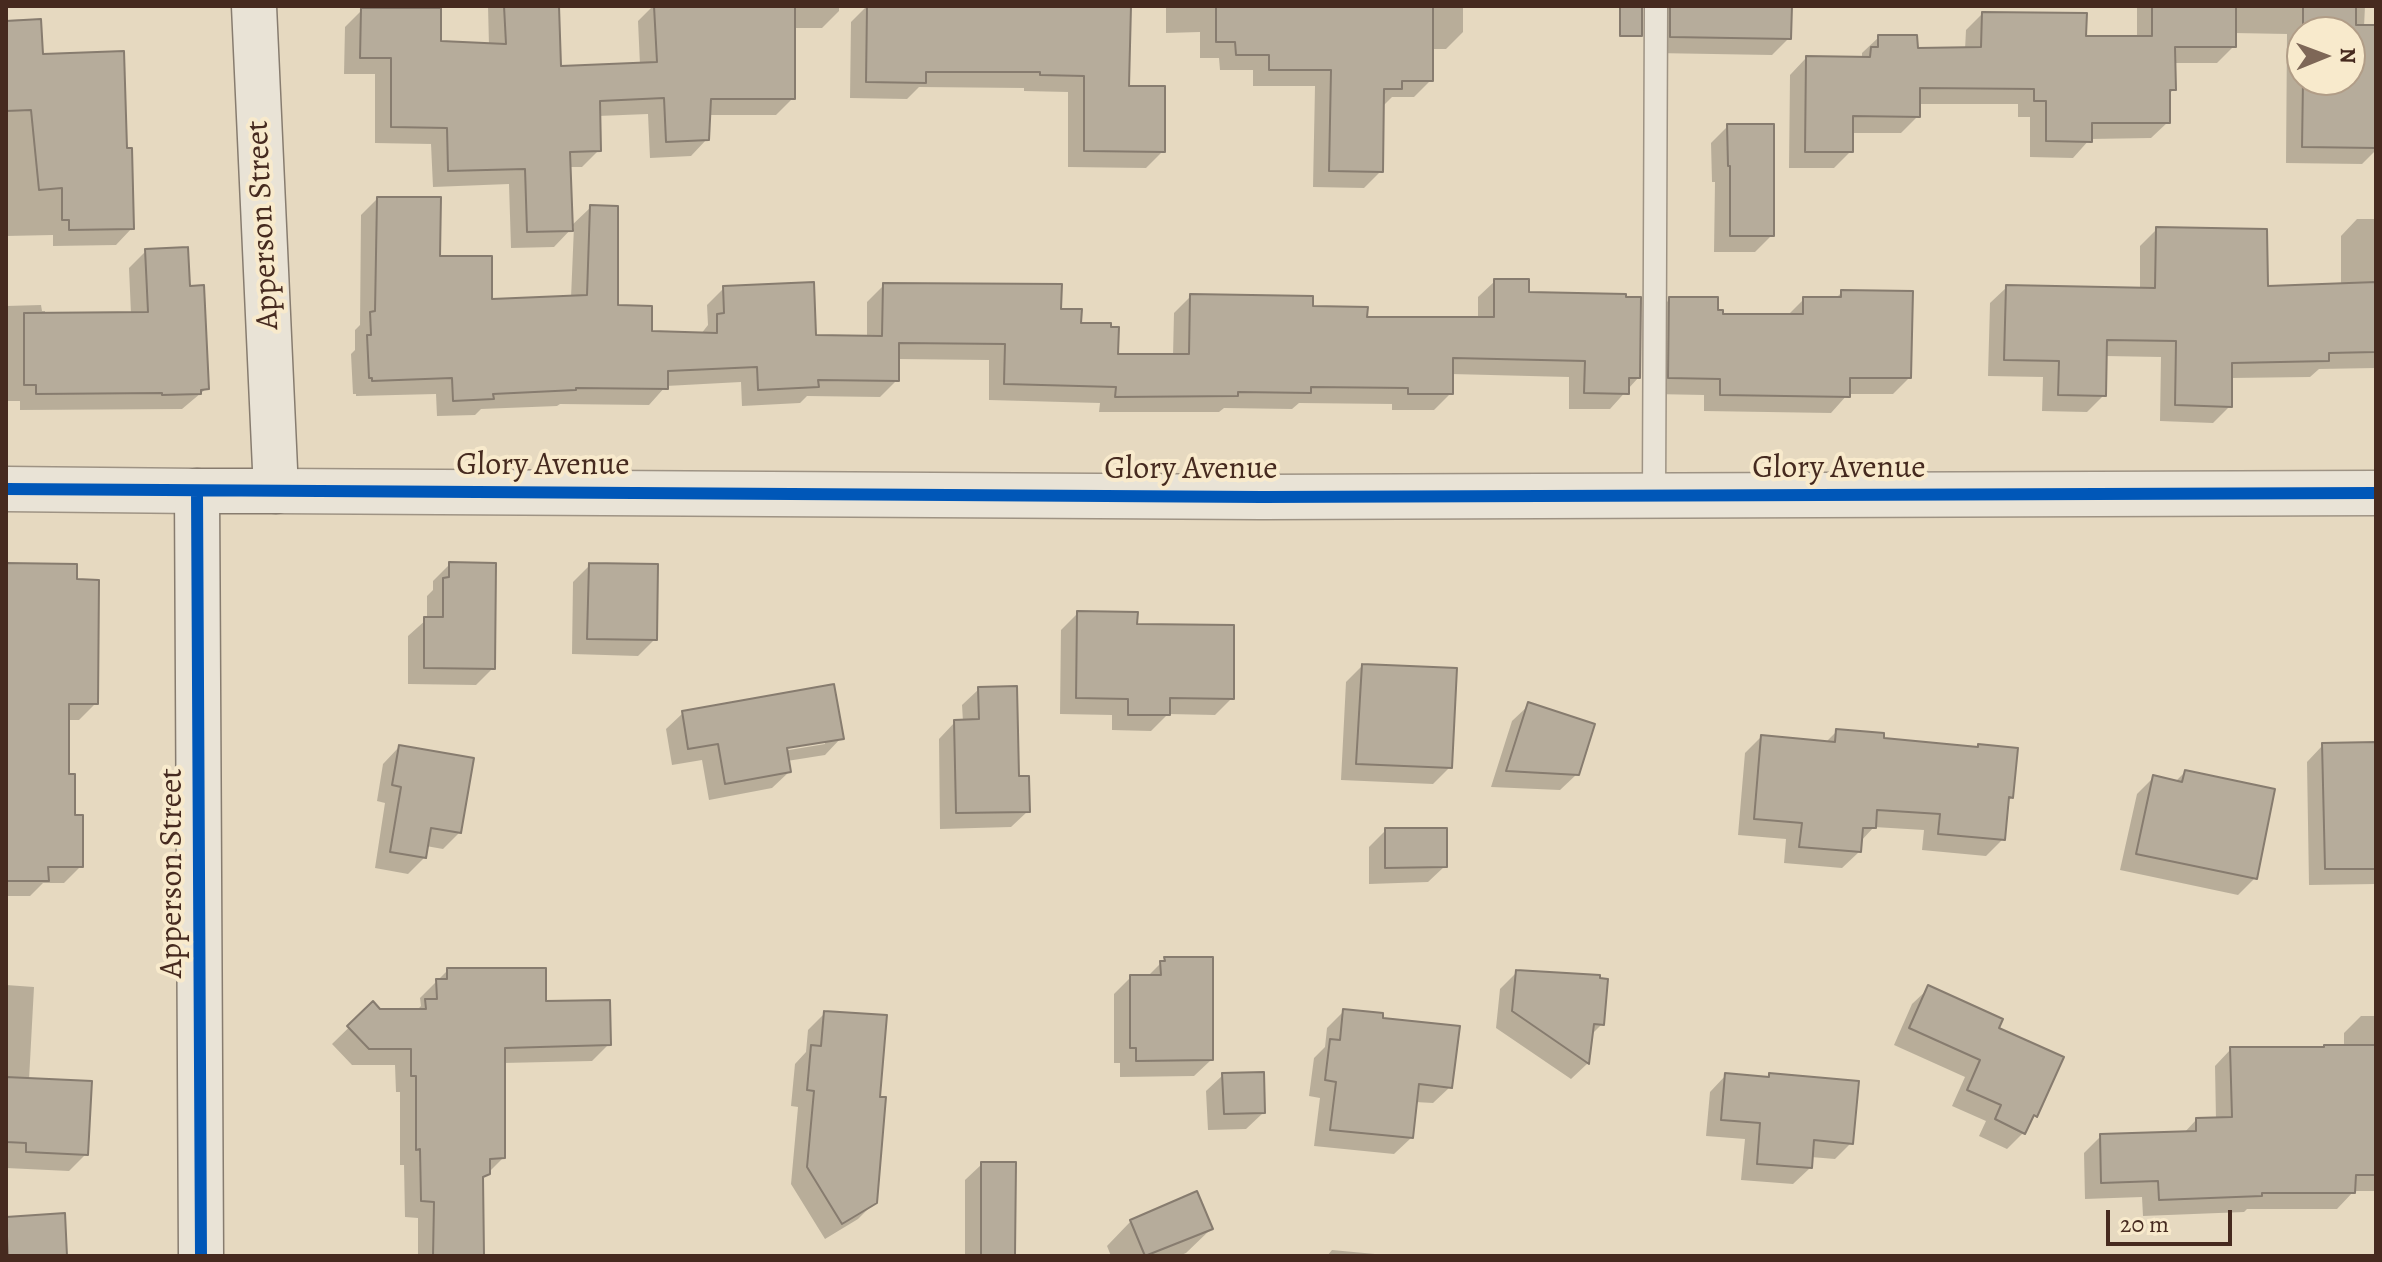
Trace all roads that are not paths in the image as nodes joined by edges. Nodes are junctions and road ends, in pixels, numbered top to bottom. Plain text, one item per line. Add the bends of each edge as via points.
1 (254, 6) edge
2 (1656, 6) edge
3 (6, 489) edge
4 (197, 491) junction
5 (276, 491) junction
6 (2376, 493) edge
7 (1654, 496) junction
8 (201, 1256) edge

1 - 5 street, Apperson Street
2 - 7 lane
3 - 4 street, Glory Avenue
4 - 5 street, Glory Avenue
4 - 8 street, Apperson Street
5 - 7 street, Glory Avenue
6 - 7 street, Glory Avenue

